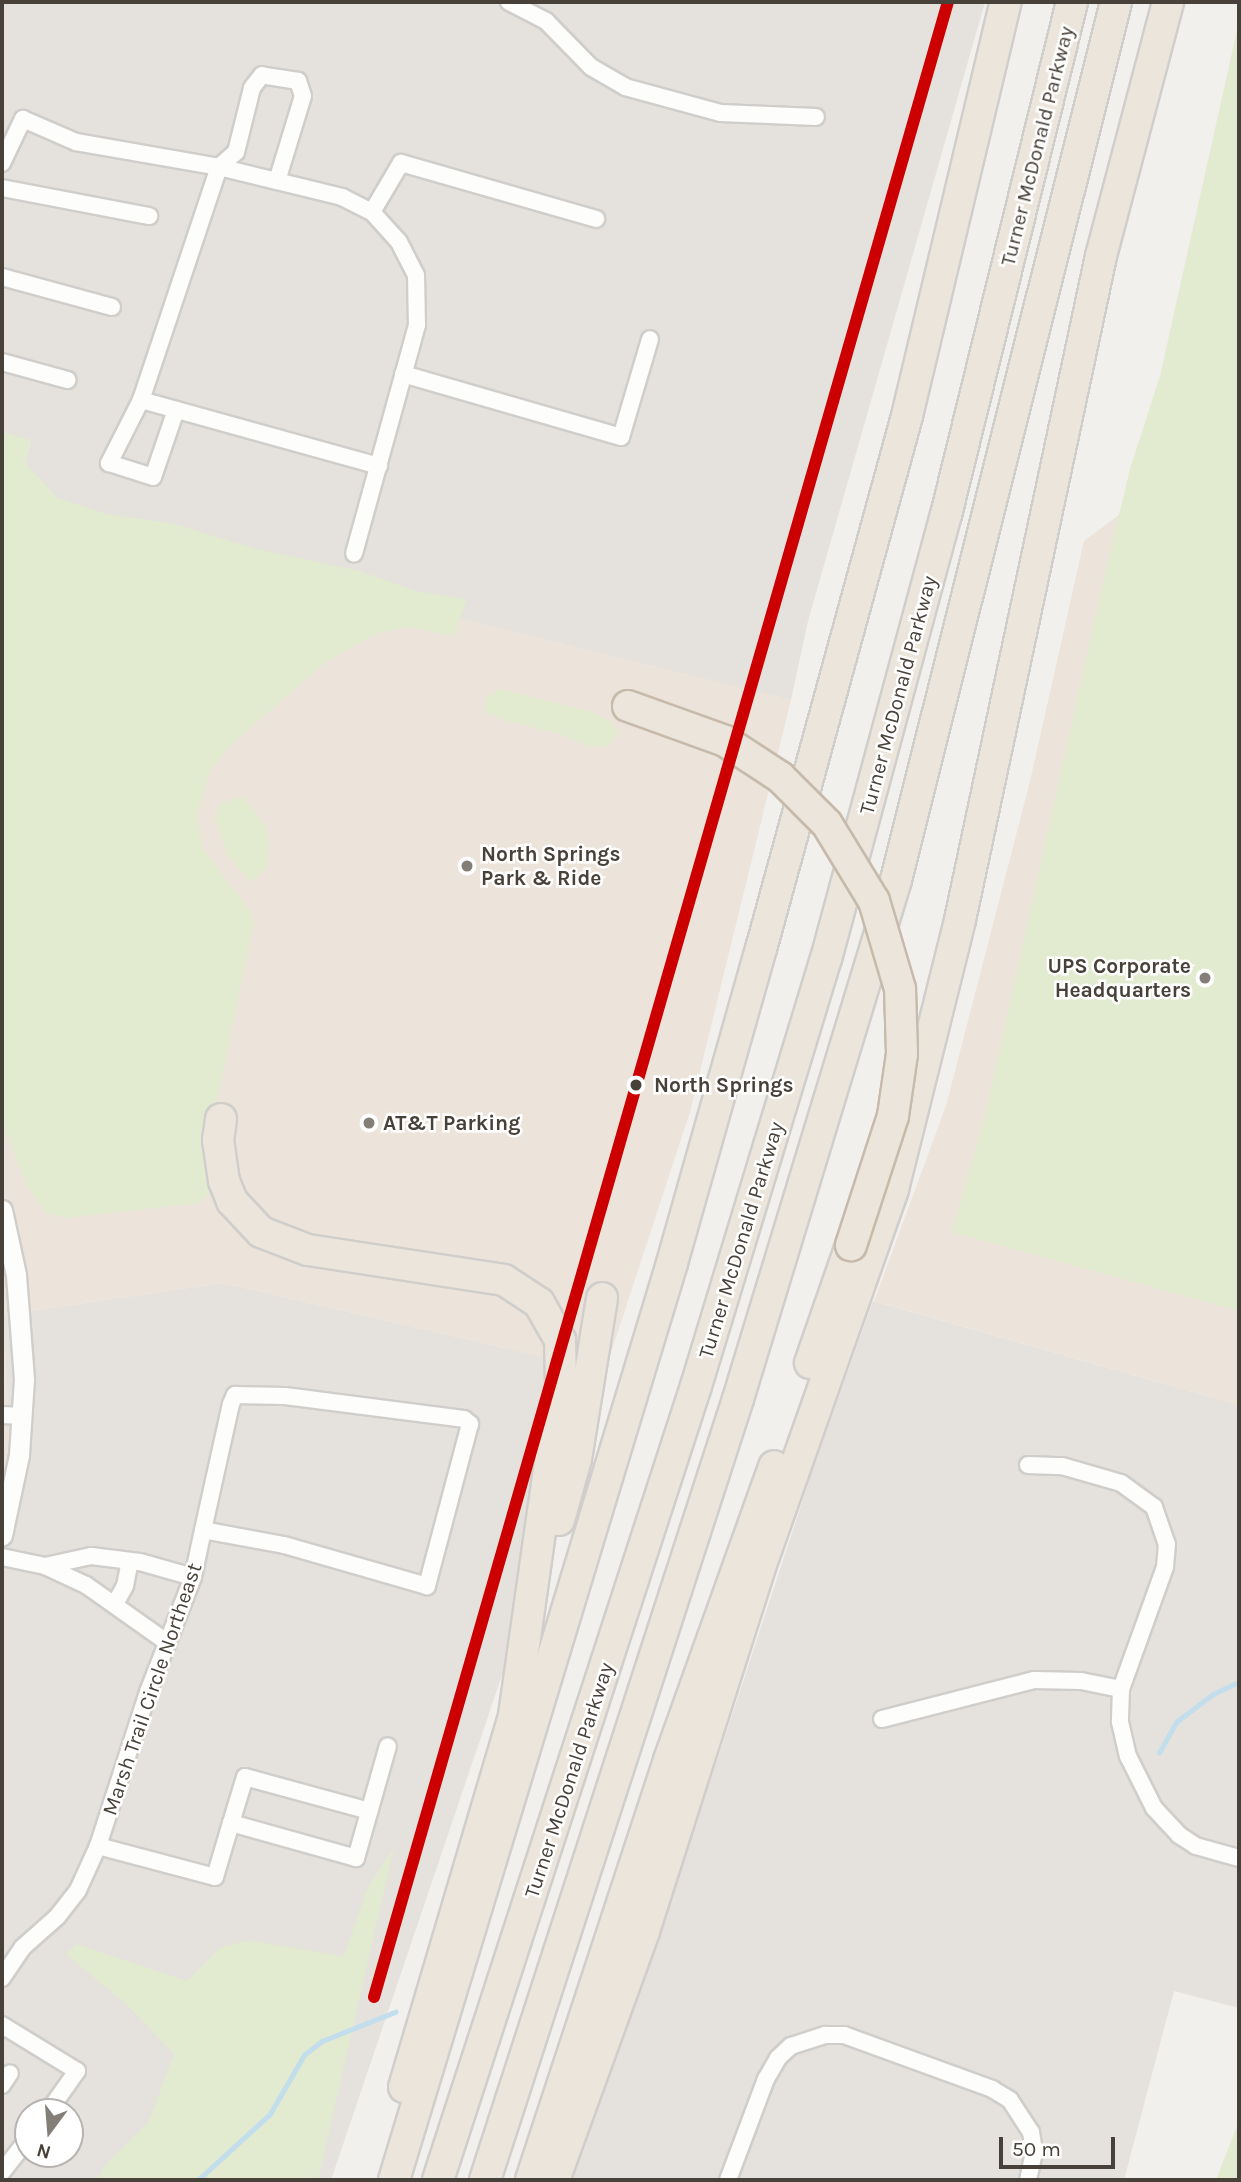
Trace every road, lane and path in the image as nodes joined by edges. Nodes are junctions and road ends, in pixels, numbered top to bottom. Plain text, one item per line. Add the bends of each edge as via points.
1 (509, 2) edge
2 (1006, 2) edge
3 (1072, 2) edge
4 (1116, 2) edge
5 (1168, 2) edge
6 (816, 117) dead end
7 (2, 163) edge
8 (219, 167) junction
9 (277, 181) junction
10 (2, 188) edge
11 (372, 212) junction
12 (149, 216) dead end
13 (596, 219) dead end
14 (2, 277) edge
15 (112, 307) dead end
16 (650, 339) dead end
17 (2, 362) edge
18 (403, 374) junction
19 (68, 380) dead end
20 (141, 400) junction
21 (176, 410) junction
22 (379, 466) junction
23 (354, 554) dead end
24 (628, 706) dead end
25 (221, 1119) dead end
26 (2, 1210) edge
27 (602, 1298) dead end
28 (2, 1415) edge
29 (22, 1416) junction
30 (1028, 1465) dead end
31 (203, 1531) junction
32 (2, 1535) edge
33 (91, 1556) junction
34 (2, 1557) edge
35 (130, 1561) junction
36 (46, 1566) junction
37 (193, 1577) junction
38 (86, 1585) junction
39 (116, 1602) junction
40 (168, 1643) junction
41 (526, 1651) junction
42 (1121, 1689) junction
43 (882, 1719) dead end
44 (388, 1746) dead end
45 (369, 1811) junction
46 (231, 1823) junction
47 (98, 1846) junction
48 (1239, 1858) edge
49 (2, 1978) edge
50 (2, 2025) edge
51 (58, 2098) edge
52 (14, 2156) edge
53 (2, 2172) edge
54 (377, 2180) edge
55 (394, 2180) edge
56 (438, 2180) edge
57 (485, 2180) edge
58 (531, 2180) edge
59 (554, 2180) edge
60 (728, 2180) edge
61 (1028, 2180) edge

1 - 6 street via 546,21 591,67 625,87 721,113
2 - 55 highway via 908,416 761,949 672,1263
3 - 56 highway, Turner McDonald Parkway via 943,528 826,959 696,1386
4 - 57 highway, Turner McDonald Parkway via 896,880 742,1387
5 - 59 highway via 1101,256 955,946 897,1176 764,1556 644,1931
7 - 8 street via 23,118 76,142
8 - 9 street
8 - 9 street via 236,152 252,88 262,75 298,81 303,96
8 - 20 street
9 - 11 street via 342,197
10 - 12 street
11 - 13 street via 401,163
11 - 18 street via 399,242 416,275 417,325
14 - 15 street
16 - 18 street via 621,437
17 - 19 street
18 - 22 street
20 - 21 street
20 - 21 street via 109,463 153,477
21 - 22 street
22 - 23 street
24 - 58 highway, bridge via 726,741 807,800 862,876 894,957 903,1021 893,1116 669,1760
25 - 41 highway via 218,1140 224,1181 232,1201 261,1232 308,1250 504,1280 539,1303 552,1322 560,1340 561,1385
26 - 29 street via 22,1331
27 - 41 highway via 576,1459
28 - 29 street
29 - 32 street
30 - 42 street via 1062,1465 1134,1489 1154,1507 1162,1523 1167,1544 1165,1567
31 - 31 street, Marsh Trail Circle Northeast via 235,1395 285,1396 464,1419 470,1424 426,1587 284,1545
31 - 37 street, Marsh Trail Circle Northeast
33 - 35 street
33 - 36 street
33 - 38 street
34 - 36 street
35 - 37 street
35 - 39 street
36 - 38 street
37 - 40 street, Marsh Trail Circle Northeast
38 - 39 street
39 - 40 street
40 - 47 street, Marsh Trail Circle Northeast
41 - 54 highway via 514,1716
42 - 43 street via 1081,1681 1034,1680
42 - 48 street via 1119,1722 1128,1756 1154,1808 1196,1846
44 - 45 street
45 - 46 street via 245,1777
45 - 46 street via 356,1858
46 - 47 street via 215,1877
47 - 49 street, Marsh Trail Circle Northeast via 78,1890 57,1917 22,1948
50 - 51 street via 77,2071
52 - 53 street
60 - 61 street via 765,2079 778,2059 800,2042 844,2035 992,2089 1010,2100 1031,2132 1034,2152

